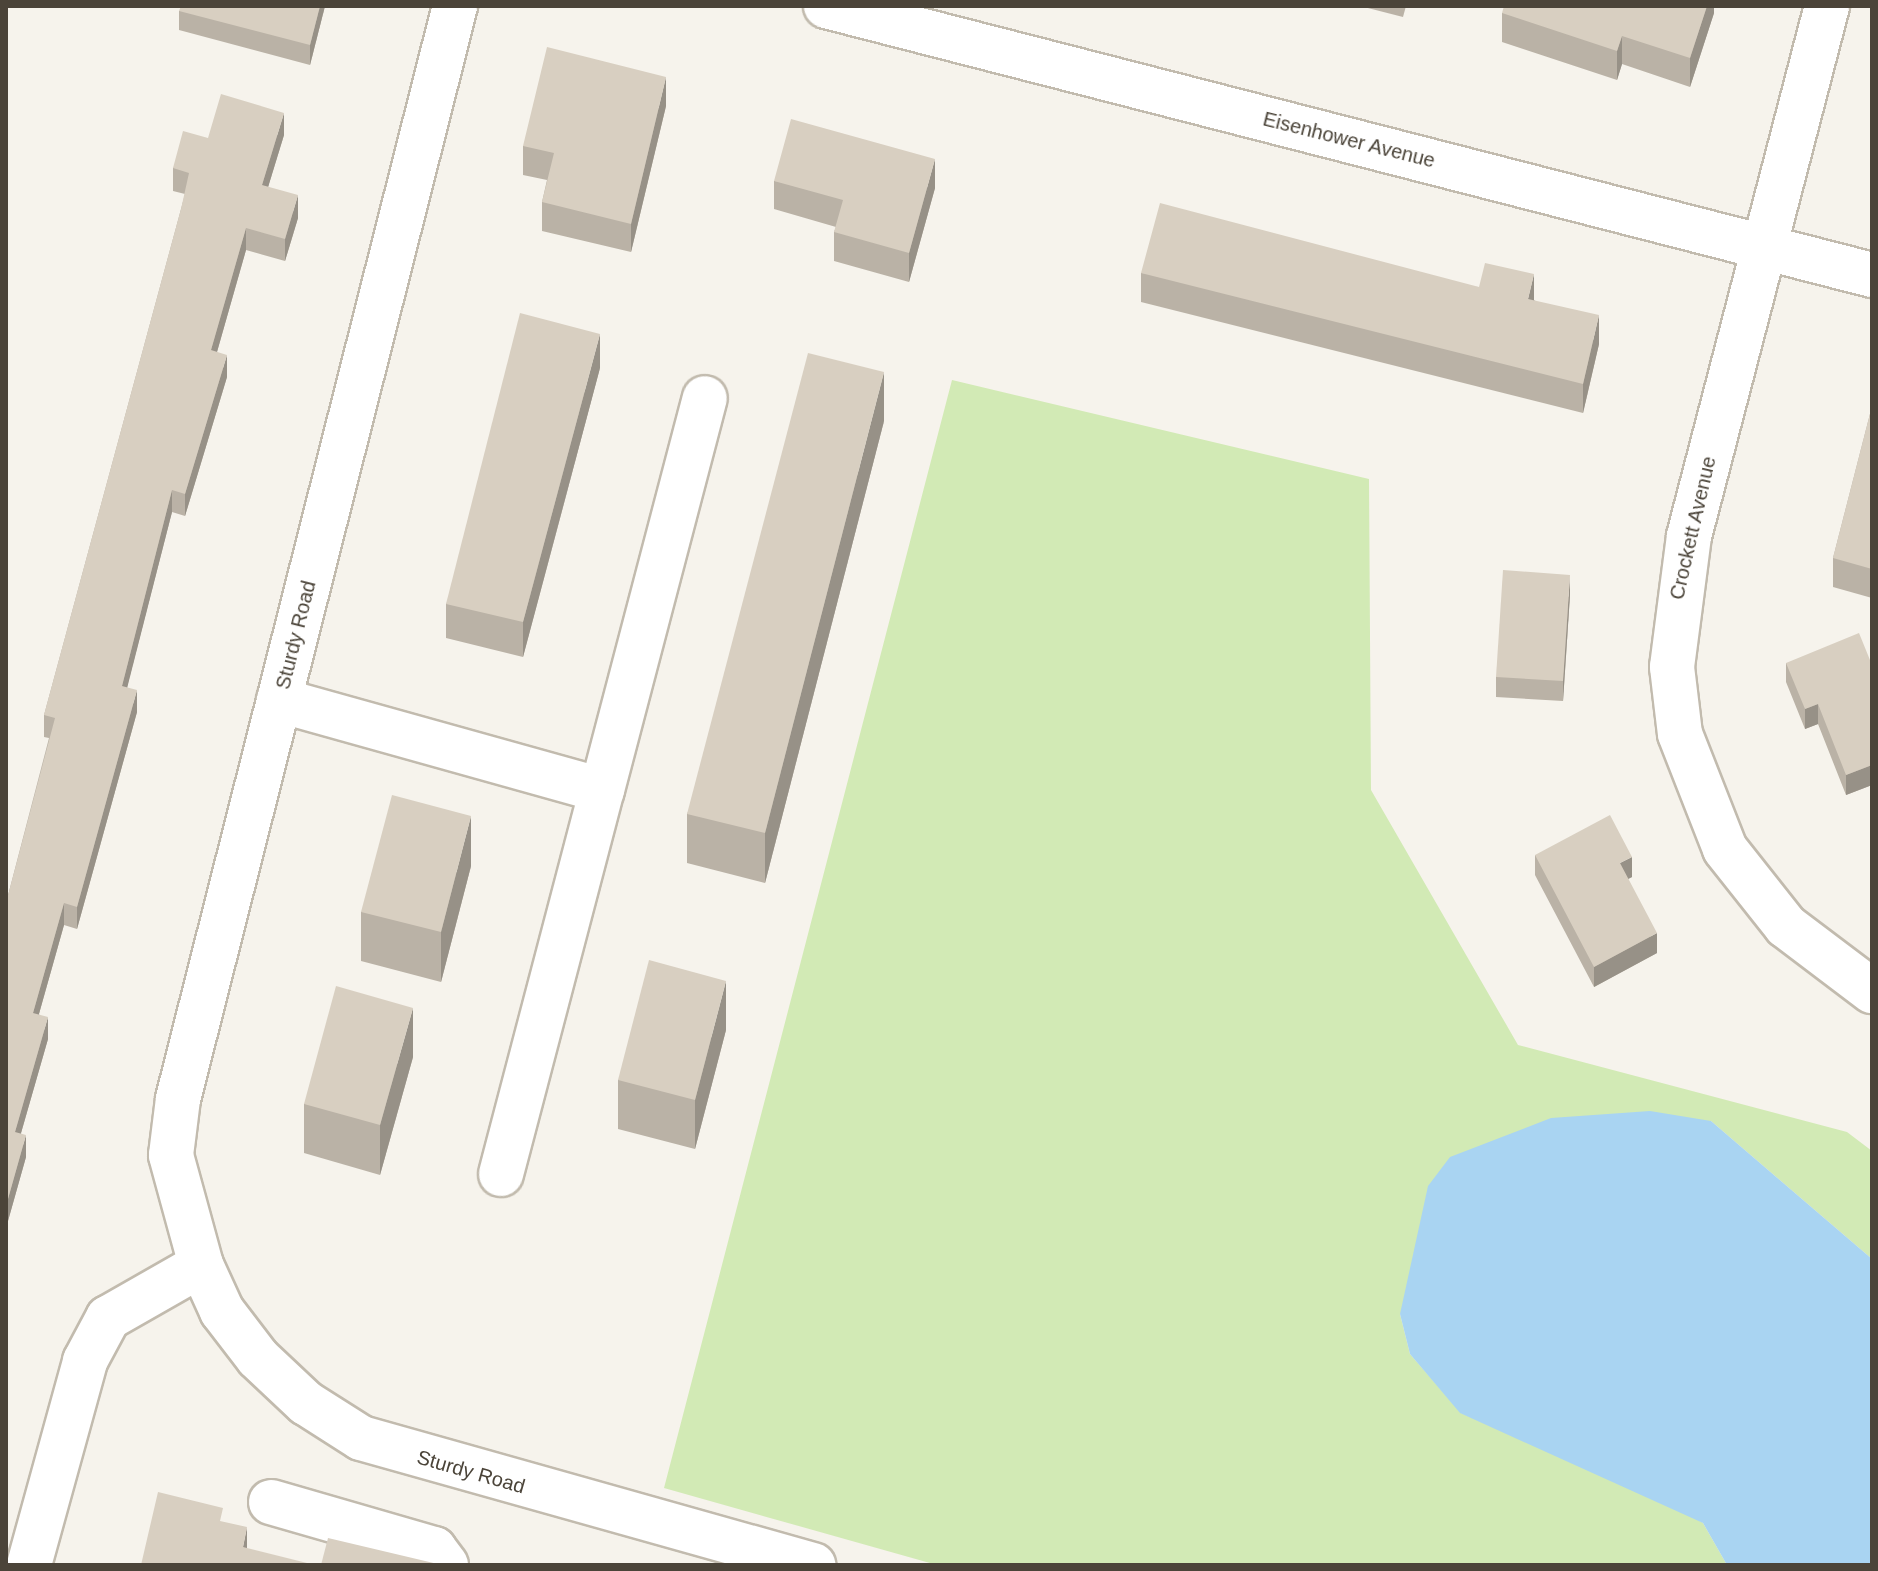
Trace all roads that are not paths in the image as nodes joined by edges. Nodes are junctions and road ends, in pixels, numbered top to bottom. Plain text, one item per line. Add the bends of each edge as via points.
1 (455, 6) edge
2 (826, 6) edge
3 (1827, 6) edge
4 (1764, 246) junction
5 (1872, 275) edge
6 (705, 398) dead end
7 (279, 700) junction
8 (602, 790) junction
9 (1872, 991) edge
10 (501, 1174) dead end
11 (201, 1265) junction
12 (271, 1502) dead end
13 (29, 1565) edge
14 (446, 1565) edge
15 (814, 1565) edge

1 - 7 street, Sturdy Road
2 - 4 street, Eisenhower Avenue
3 - 4 street, Crockett Avenue
4 - 5 street, Eisenhower Avenue
4 - 9 street, Crockett Avenue via 1676,601 1672,667 1680,734 1700,799 1754,890 1822,958
6 - 8 street
7 - 8 street
7 - 11 street, Sturdy Road via 173,1126 175,1186
8 - 10 street
11 - 13 street via 108,1318 85,1361
11 - 15 street, Sturdy Road via 222,1311 258,1358 306,1403 361,1438
12 - 14 street via 434,1549

